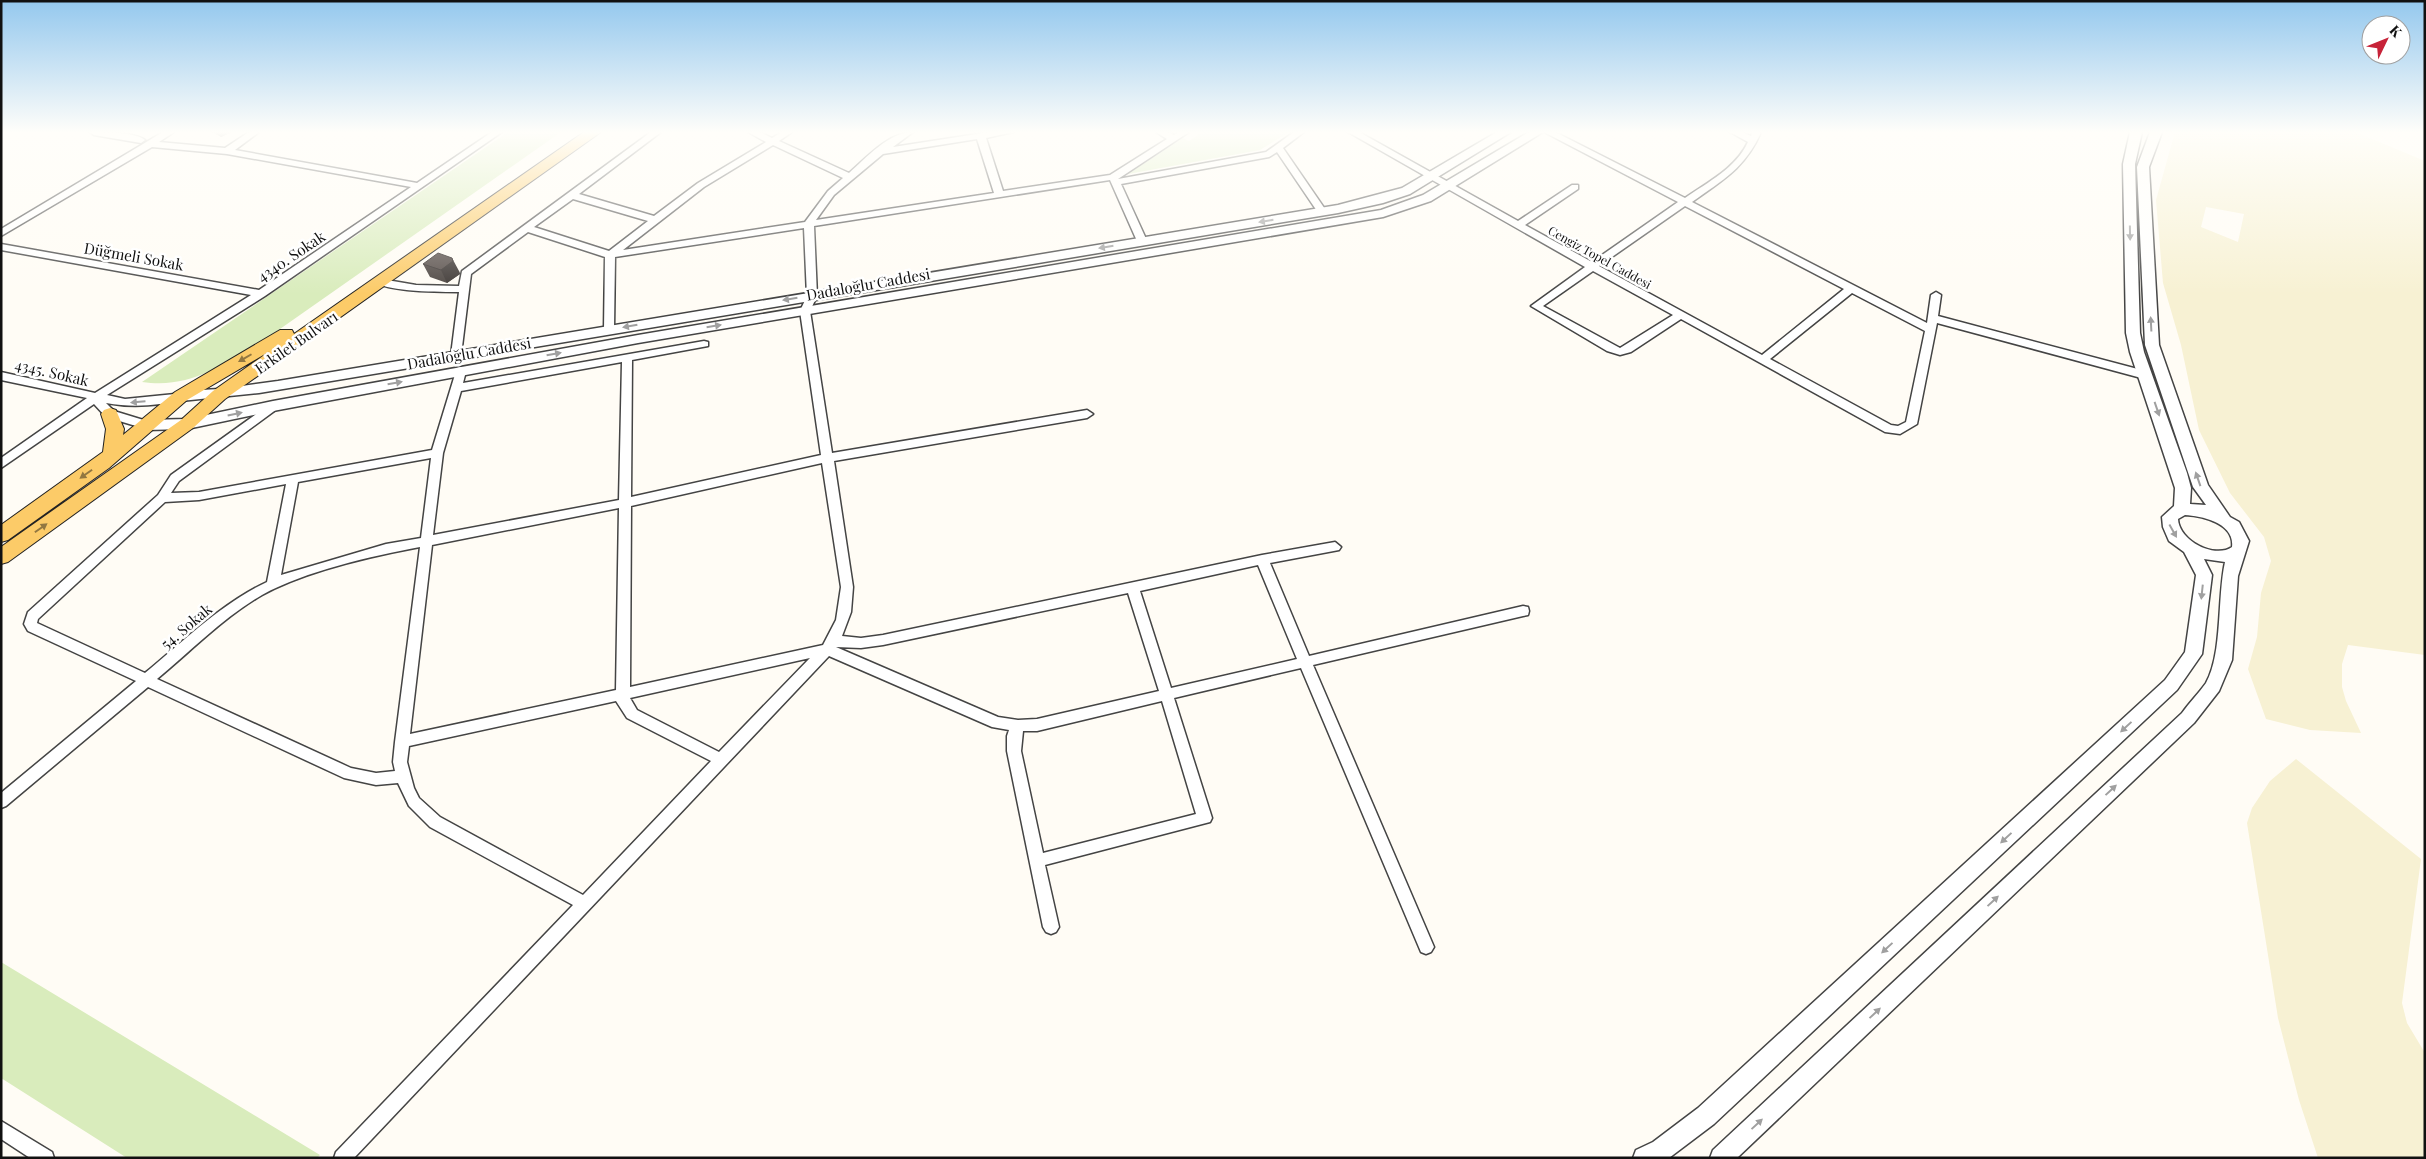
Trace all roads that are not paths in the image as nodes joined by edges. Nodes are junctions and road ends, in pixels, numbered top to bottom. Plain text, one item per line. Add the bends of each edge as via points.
1 (70, 186) edge
2 (77, 186) edge
3 (419, 186) edge
4 (497, 186) edge
5 (517, 186) edge
6 (584, 186) edge
7 (700, 186) edge
8 (838, 186) edge
9 (997, 186) edge
10 (1060, 186) edge
11 (1117, 186) edge
12 (1304, 186) edge
13 (1415, 186) edge
14 (1449, 186) joint
15 (1654, 186) edge
16 (1708, 186) edge
17 (2130, 186) edge
18 (2144, 186) edge
19 (1575, 188) dead end
20 (999, 194) junction
21 (571, 196) junction
22 (1685, 202) junction
23 (1322, 212) junction
24 (656, 220) junction
25 (809, 223) junction
26 (1, 226) edge
27 (1518, 226) junction
28 (527, 228) junction
29 (1, 234) edge
30 (1142, 240) junction
31 (1, 247) edge
32 (610, 255) junction
33 (1591, 266) junction
34 (381, 282) junction
35 (464, 289) junction
36 (1851, 289) junction
37 (261, 294) junction
38 (1936, 295) dead end
39 (812, 296) junction
40 (805, 311) junction
41 (1680, 314) junction
42 (1933, 318) junction
43 (609, 329) junction
44 (1931, 330) junction
45 (704, 344) dead end
46 (456, 355) junction
47 (627, 359) junction
48 (1762, 360) junction
49 (461, 371) junction
50 (2145, 375) junction
51 (1, 376) edge
52 (456, 388) junction
53 (181, 396) junction
54 (219, 396) junction
55 (95, 398) junction
56 (272, 406) junction
57 (110, 414) junction
58 (1087, 414) dead end
59 (187, 424) junction
60 (146, 425) junction
61 (437, 453) junction
62 (112, 454) junction
63 (828, 458) junction
64 (1, 464) edge
65 (293, 479) junction
66 (162, 498) junction
67 (625, 503) junction
68 (2182, 509) junction
69 (2224, 520) junction
70 (1, 535) edge
71 (427, 541) junction
72 (1335, 547) dead end
73 (2189, 547) junction
74 (2235, 554) junction
75 (1, 557) edge
76 (1262, 560) junction
77 (273, 584) junction
78 (1132, 588) junction
79 (1523, 611) dead end
80 (830, 645) junction
81 (1306, 662) junction
82 (146, 681) junction
83 (623, 693) junction
84 (1166, 696) junction
85 (1018, 726) junction
86 (402, 742) junction
87 (721, 760) junction
88 (402, 776) junction
89 (1, 802) edge
90 (1037, 861) junction
91 (584, 903) junction
92 (1051, 927) dead end
93 (1426, 947) dead end
94 (1, 1130) edge
95 (46, 1158) edge
96 (342, 1158) edge
97 (1644, 1158) edge
98 (1721, 1158) edge

1 - 26 street
2 - 29 street
3 - 37 street, 4340. Sokak
4 -> 53 main road, Erkilet Bulvarı via 284,335
5 - 34 main road, Erkilet Bulvarı
6 - 21 street
7 - 24 street
8 - 25 street
9 - 20 street
10 - 20 street
11 - 30 street
12 - 23 street
13 - 23 street, Dadaloğlu Caddesi via 1379,200
14 - 27 street, Cengiz Topel Caddesi
14 - 40 street, Dadaloğlu Caddesi via 1419,202 1383,213
15 - 22 street
16 - 22 street
17 -> 50 street via 2133,333
69 -> 18 street via 2201,487 2152,345
19 - 27 street
20 - 25 street
21 - 24 street
21 - 28 street
22 - 33 street
22 - 36 street
23 -> 30 street, Dadaloğlu Caddesi
24 - 32 street
25 - 32 street
25 - 39 street
27 - 33 street, Cengiz Topel Caddesi
28 - 32 street
28 - 35 street via 466,273
30 -> 39 street, Dadaloğlu Caddesi
31 - 37 street, Düğmeli Sokak
32 - 43 street
33 - 41 street, Cengiz Topel Caddesi
33 - 41 street via 1536,306 1620,352
34 - 35 street via 416,288
34 - 54 main road, Erkilet Bulvarı
35 - 46 street
36 - 44 street
36 - 48 street
37 - 55 street, 4340. Sokak
38 - 42 street, Cengiz Topel Caddesi
39 - 40 street
39 -> 43 street, Dadaloğlu Caddesi
49 -> 40 street, Dadaloğlu Caddesi
40 - 63 street
41 - 48 street, Cengiz Topel Caddesi
42 - 44 street, Cengiz Topel Caddesi
42 - 50 street
43 - 46 street, Dadaloğlu Caddesi
44 - 48 street, Cengiz Topel Caddesi via 1910,424 1900,430 1884,427
45 - 47 street
46 - 54 street, Dadaloğlu Caddesi
47 - 52 street
47 - 67 street
49 - 52 street
56 -> 49 street, Dadaloğlu Caddesi
50 -> 68 street via 2179,472 2183,488
51 - 55 street, 4345. Sokak
52 - 61 street
53 - 54 street, Dadaloğlu Caddesi
53 -> 55 street, 4345. Sokak via 125,404
53 - 60 main road, Erkilet Bulvarı
54 - 59 main road, Erkilet Bulvarı
55 - 57 street, 4345. Sokak
55 - 64 street, 4340. Sokak
59 -> 56 street, Dadaloğlu Caddesi
56 - 66 street via 175,478
57 - 60 street, 4345. Sokak
57 - 62 main road via 115,429
58 - 63 street, 54. Sokak
59 - 60 street, Dadaloğlu Caddesi
75 -> 59 main road, Erkilet Bulvarı
60 - 62 main road, Erkilet Bulvarı
61 - 65 street
61 - 71 street
62 -> 70 main road, Erkilet Bulvarı
63 - 67 street, 54. Sokak
63 - 80 street via 848,587 845,615
65 - 66 street via 199,496
65 - 77 street
66 - 82 street via 34,616 30,624
67 - 71 street, 54. Sokak
67 - 83 street
68 - 69 street via 2202,510
68 -> 73 street via 2170,517 2169,523 2175,536
69 - 74 street via 2239,534 2242,542
71 - 77 street, 54. Sokak via 302,572
71 - 86 street
72 - 76 street
73 - 74 street via 2214,556
73 -> 97 street via 2204,575 2200,607 2193,654 2171,685 1706,1116 1661,1150
98 -> 74 street via 2188,718 2213,686 2223,660
76 - 78 street
76 - 81 street
77 - 82 street, 54. Sokak via 228,612
78 - 80 street via 883,640
78 - 84 street
79 - 81 street
80 - 83 street
80 - 85 street via 987,719
80 - 87 street
81 - 84 street
81 - 93 street
82 - 88 street via 349,774 376,779
82 - 89 street, 54. Sokak
83 - 86 street
83 - 87 street via 623,702 632,714
84 - 85 street via 1046,724
84 - 90 street via 1205,818
85 - 90 street via 1014,751
86 - 88 street
87 - 91 street
88 - 91 street via 414,802 435,822
90 - 92 street
91 - 96 street
94 - 95 street

